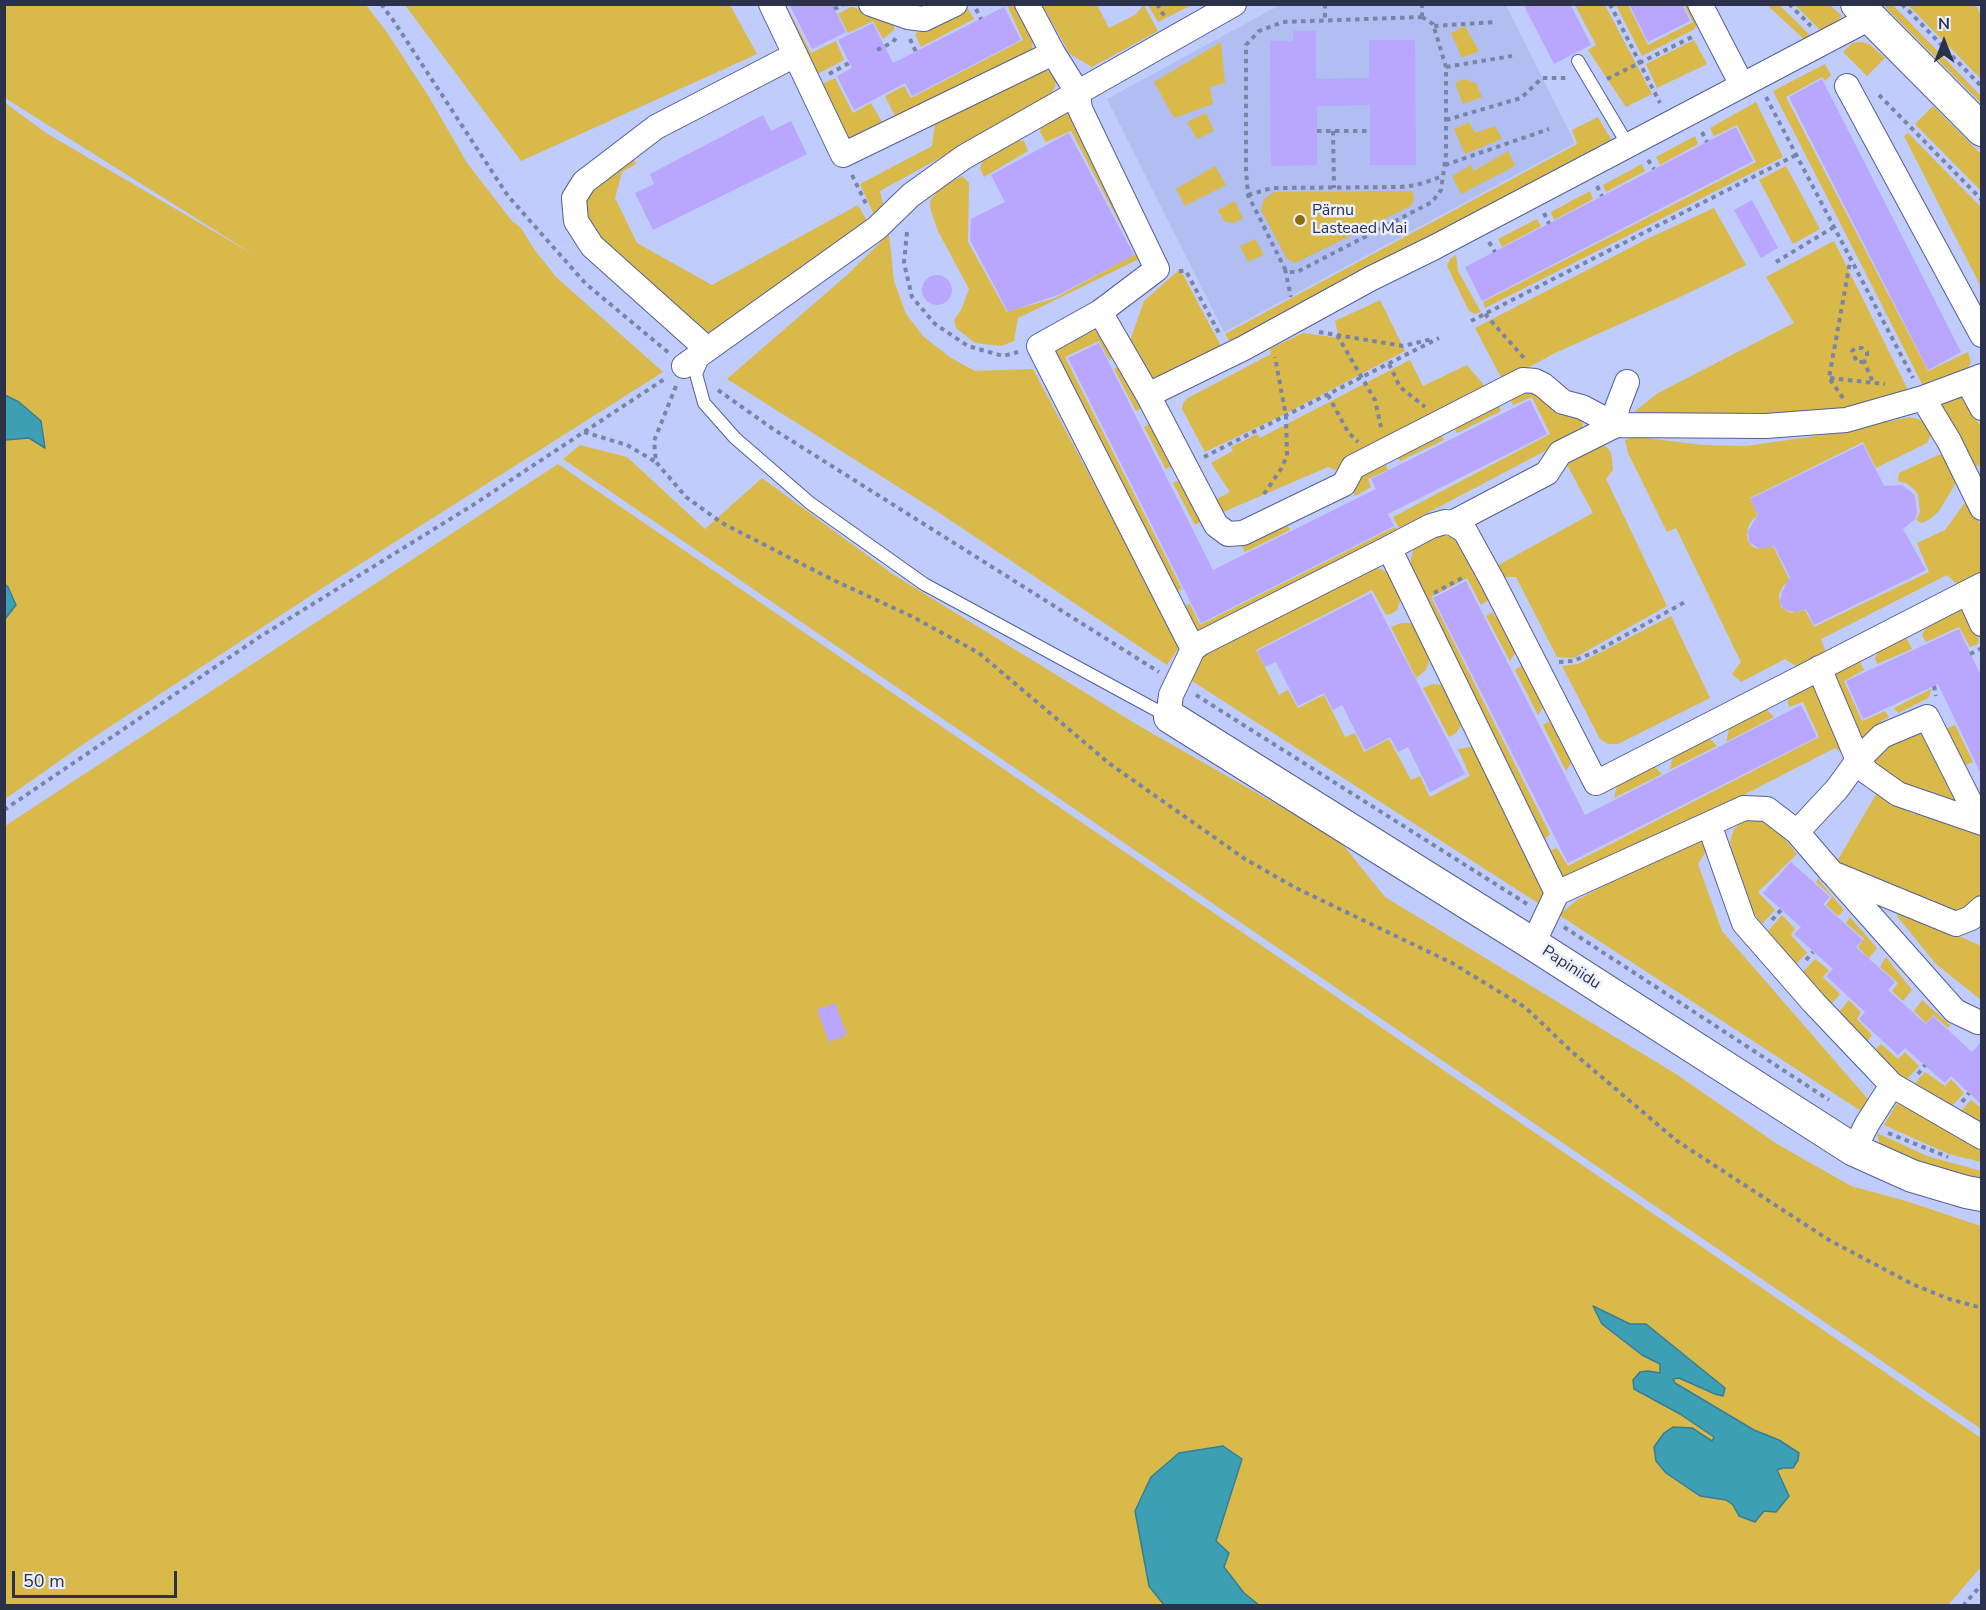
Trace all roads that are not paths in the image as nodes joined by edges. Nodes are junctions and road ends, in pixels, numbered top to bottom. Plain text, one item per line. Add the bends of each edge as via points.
1 (771, 4) edge
2 (871, 4) edge
3 (955, 4) edge
4 (1027, 4) edge
5 (1234, 4) edge
6 (1700, 4) edge
7 (1864, 11) edge
8 (1053, 53) junction
9 (795, 55) junction
10 (1578, 61) dead end
11 (1749, 82) junction
12 (1847, 86) dead end
13 (1078, 93) junction
14 (1982, 130) edge
15 (1628, 145) junction
16 (1100, 312) junction
17 (1982, 335) edge
18 (707, 349) junction
19 (690, 370) joint
20 (1975, 379) edge
21 (1627, 382) dead end
22 (1921, 393) junction
23 (1148, 395) junction
24 (1982, 408) edge
25 (1616, 424) junction
26 (1975, 477) edge
27 (1982, 508) edge
28 (1452, 523) junction
29 (1389, 548) junction
30 (1975, 589) edge
31 (1982, 624) edge
32 (1193, 649) junction
33 (1819, 668) junction
34 (1170, 717) junction
35 (1858, 760) junction
36 (1981, 823) edge
37 (1709, 824) junction
38 (1797, 832) junction
39 (1832, 873) junction
40 (1557, 893) junction
41 (1982, 908) edge
42 (1539, 930) junction
43 (1982, 1022) edge
44 (1892, 1085) junction
45 (1861, 1137) junction
46 (1982, 1137) edge
47 (1982, 1195) edge

1 - 9 street
2 - 3 street via 908,18 924,19
4 - 8 street
5 - 13 street
6 - 11 street
7 - 11 street via 1827,40
7 - 14 street
8 - 9 street via 843,155
8 - 13 street
9 - 18 street via 656,127 584,182 574,198 576,221 592,246
10 - 15 lane
11 - 15 street
12 - 17 street
13 - 16 street via 1080,109 1157,269
13 - 18 street via 964,157 911,195 877,228
15 - 23 street
16 - 23 street
16 - 32 street via 1039,346
18 - 19 street
19 - 34 lane via 704,403 735,438 819,510 924,584
20 - 22 street
20 - 24 street
21 - 25 street via 1617,408
22 - 25 street via 1846,420 1766,426
22 - 26 street
23 - 25 street via 1216,525 1228,534 1243,533 1344,484 1353,467 1523,380 1535,381 1563,402
25 - 28 street via 1560,453 1547,473
26 - 27 street
28 - 29 street via 1431,526
28 - 33 street via 1465,531 1596,783
29 - 32 street
29 - 40 street
30 - 31 street
30 - 33 street
32 - 34 street via 1169,702
33 - 35 street
34 - 42 street, Papiniidu
35 - 36 street via 1867,772 1898,794
35 - 36 street via 1882,736 1927,717
35 - 38 street
37 - 38 street via 1744,808 1767,809
37 - 40 street
37 - 44 street via 1744,923
38 - 39 street
39 - 41 street via 1956,924
39 - 43 street via 1955,1011
40 - 42 street
42 - 45 street, Papiniidu
44 - 45 street
44 - 46 street
45 - 47 street, Papiniidu via 1912,1176

